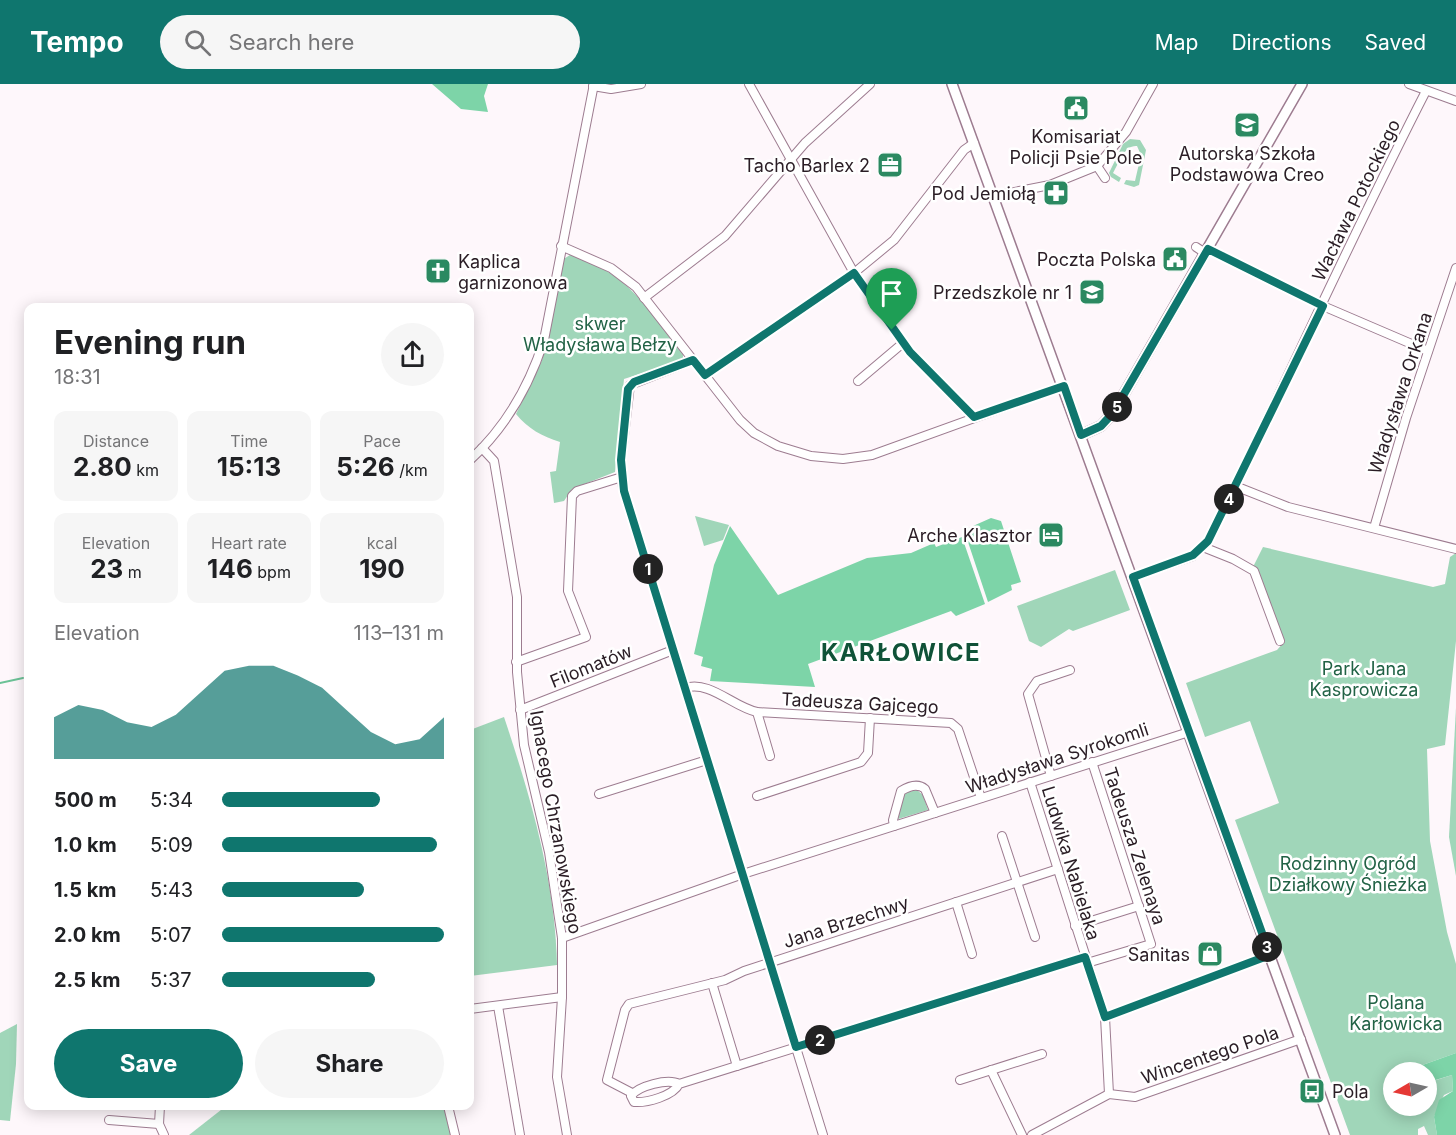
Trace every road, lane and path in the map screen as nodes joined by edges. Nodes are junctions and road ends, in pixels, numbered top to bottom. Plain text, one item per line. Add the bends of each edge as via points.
1 (641, 84) edge
2 (749, 84) edge
3 (870, 84) edge
4 (952, 84) edge
5 (1153, 84) edge
6 (1302, 84) edge
7 (1409, 84) edge
8 (593, 85) edge
9 (1426, 91) junction
10 (1456, 101) edge
11 (974, 143) junction
12 (790, 161) junction
13 (1097, 166) junction
14 (1105, 178) dead end
15 (994, 196) junction
16 (561, 246) junction
17 (1196, 247) dead end
18 (1206, 251) junction
19 (1456, 268) edge
20 (854, 273) junction
21 (644, 298) junction
22 (1323, 306) junction
23 (903, 343) junction
24 (1428, 351) junction
25 (693, 360) junction
26 (705, 375) junction
27 (858, 381) dead end
28 (1064, 386) junction
29 (974, 417) junction
30 (1081, 435) junction
31 (482, 448) junction
32 (474, 456) edge
33 (622, 477) junction
34 (1235, 486) junction
35 (1374, 528) junction
36 (1203, 547) junction
37 (1456, 549) edge
38 (1133, 577) junction
39 (1280, 641) dead end
40 (673, 650) junction
41 (516, 662) junction
42 (1070, 670) dead end
43 (685, 688) junction
44 (520, 710) junction
45 (757, 712) junction
46 (870, 718) junction
47 (1189, 732) junction
48 (770, 756) dead end
49 (707, 760) junction
50 (1092, 762) junction
51 (1051, 776) junction
52 (1030, 782) junction
53 (599, 794) dead end
54 (757, 796) dead end
55 (981, 798) junction
56 (935, 813) junction
57 (894, 826) junction
58 (1002, 836) dead end
59 (1058, 869) junction
60 (743, 874) junction
61 (1017, 883) junction
62 (956, 902) junction
63 (1138, 906) junction
64 (1076, 926) junction
65 (1035, 937) dead end
66 (562, 938) junction
67 (972, 954) dead end
68 (1270, 955) junction
69 (1086, 960) junction
70 (770, 962) junction
71 (712, 983) junction
72 (562, 997) junction
73 (498, 1006) junction
74 (474, 1009) edge
75 (1105, 1017) junction
76 (1301, 1039) junction
77 (796, 1047) junction
78 (1042, 1054) dead end
79 (736, 1066) junction
80 (991, 1070) junction
81 (960, 1080) dead end
82 (679, 1084) junction
83 (632, 1093) junction
84 (1109, 1094) junction
85 (160, 1110) edge
86 (449, 1110) edge
87 (109, 1120) dead end
88 (159, 1124) junction
89 (164, 1135) edge
90 (455, 1135) edge
91 (520, 1135) edge
92 (567, 1135) edge
93 (823, 1135) edge
94 (1022, 1135) edge
95 (1032, 1135) edge
96 (1335, 1135) edge

1 - 8 street via 611,89
2 - 12 street
3 - 12 street via 822,125
4 - 11 street
5 - 13 street via 1126,132
6 - 18 street
7 - 9 street
8 - 16 street
9 - 10 street
9 - 22 street, Wacława Potockiego via 1373,194
11 - 15 street
11 - 20 street via 964,150 894,240
12 - 20 street
12 - 21 street via 725,236
13 - 14 street
13 - 15 street via 1050,185
15 - 28 street
16 - 21 street via 611,268
16 - 31 street via 536,365 506,421
17 - 18 street
18 - 22 street
18 - 30 street via 1113,413 1101,426
19 - 24 street, Władysława Orkana
20 - 23 street
20 - 26 street
21 - 25 street
22 - 24 street
22 - 34 street, Wacława Potockiego
23 - 27 street
23 - 29 street
24 - 35 street, Władysława Orkana
25 - 26 street
25 - 33 street via 630,385
26 - 29 street via 754,434 787,449 823,458 872,455
28 - 29 street
28 - 30 street
30 - 38 street
31 - 32 street
31 - 41 street, Ignacego Chrzanowskiego via 494,461 517,597
33 - 40 street
33 - 41 street via 572,496 568,591 586,637
34 - 35 street via 1288,507
34 - 36 street, Wacława Potockiego
35 - 37 street
36 - 38 street via 1193,555
36 - 39 street via 1254,571
38 - 47 street
40 - 43 street
40 - 44 street, Filomatów
41 - 44 street, Ignacego Chrzanowskiego
42 - 51 street via 1037,681 1028,694
43 - 45 street, Tadeusza Gajcego via 703,686
43 - 49 street
44 - 66 street, Ignacego Chrzanowskiego
45 - 46 street, Tadeusza Gajcego
45 - 48 street, Tadeusza Gajcego
46 - 54 street via 868,753 861,762
46 - 55 street, Tadeusza Gajcego via 951,723 958,729
47 - 50 street, Władysława Syrokomli
47 - 68 street
49 - 53 street
49 - 60 street
50 - 51 street, Władysława Syrokomli
50 - 63 street, Tadeusza Zelenaya
51 - 52 street, Władysława Syrokomli
52 - 55 street, Władysława Syrokomli
52 - 59 street, Ludwika Nabielaka
55 - 56 street, Władysława Syrokomli
56 - 57 street, Władysława Syrokomli
56 - 57 street via 925,789 918,785 907,788 901,791
57 - 60 street, Władysława Syrokomli
58 - 61 street
59 - 61 street, Jana Brzechwy
59 - 64 street, Ludwika Nabielaka
60 - 66 street, Władysława Syrokomli
60 - 70 street
61 - 62 street, Jana Brzechwy
61 - 65 street
62 - 67 street
62 - 70 street, Jana Brzechwy
63 - 64 street
63 - 69 street, Tadeusza Zelenaya via 1151,944
64 - 69 street, Ludwika Nabielaka
66 - 72 street, Ignacego Chrzanowskiego
68 - 75 street
68 - 76 street
69 - 75 street, Ludwika Nabielaka
69 - 77 street
70 - 71 street, Jana Brzechwy
70 - 77 street
71 - 79 street
71 - 83 street, Jana Brzechwy via 626,1006 607,1080
72 - 73 street
72 - 92 street, Ignacego Chrzanowskiego via 557,1077
73 - 74 street
73 - 91 street
75 - 84 street, Ludwika Nabielaka
76 - 84 street, Wincentego Pola via 1135,1096
76 - 96 street
77 - 79 street
77 - 93 street
78 - 80 street
79 - 82 street
80 - 81 street
80 - 94 street
82 - 83 street via 670,1081
82 - 83 street via 672,1092 640,1103 634,1102
84 - 95 street, Wincentego Pola
85 - 88 street
86 - 90 street
87 - 88 street
88 - 89 street

